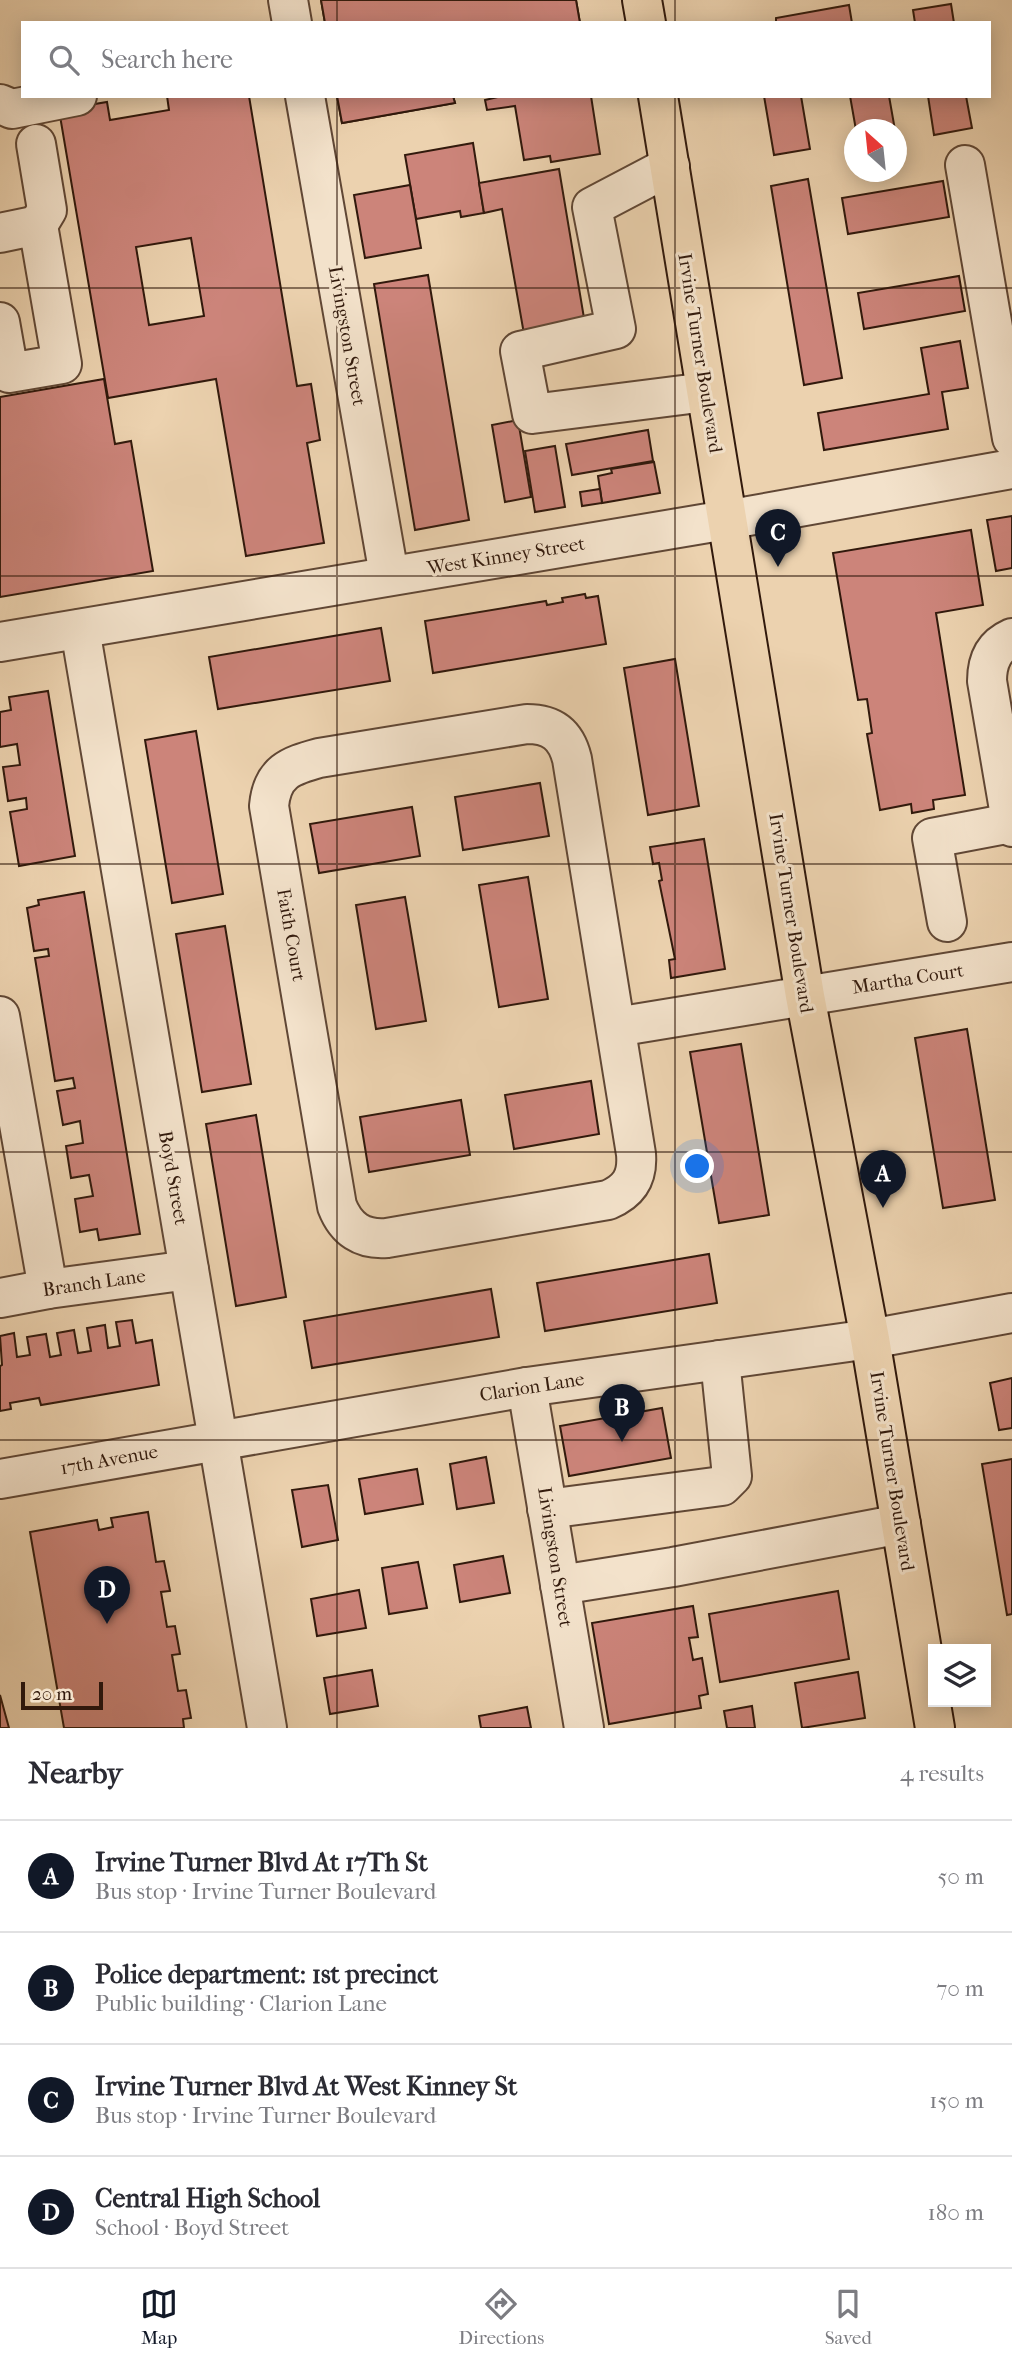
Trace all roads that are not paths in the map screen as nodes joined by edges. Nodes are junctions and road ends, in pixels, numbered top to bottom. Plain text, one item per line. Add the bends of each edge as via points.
1 (288, 0) edge
2 (642, 0) edge
3 (292, 21) edge
4 (646, 21) edge
5 (63, 98) edge
6 (305, 98) edge
7 (658, 98) edge
8 (6, 106) edge
9 (36, 144) dead end
10 (965, 165) dead end
11 (670, 166) junction
12 (38, 225) junction
13 (0, 233) edge
14 (0, 321) edge
15 (706, 392) junction
16 (1012, 438) edge
17 (1012, 469) edge
18 (726, 520) junction
19 (389, 575) junction
20 (80, 629) junction
21 (1012, 638) edge
22 (0, 642) edge
23 (1012, 825) edge
24 (947, 922) dead end
25 (1012, 962) edge
26 (805, 996) junction
27 (0, 1016) edge
28 (616, 1027) junction
29 (189, 1270) junction
30 (48, 1289) junction
31 (0, 1298) edge
32 (1012, 1313) edge
33 (870, 1339) junction
34 (720, 1360) junction
35 (527, 1387) junction
36 (218, 1442) junction
37 (0, 1479) edge
38 (547, 1509) junction
39 (901, 1524) junction
40 (560, 1584) junction
41 (267, 1728) edge
42 (584, 1728) edge
43 (935, 1728) edge

1 - 3 street
2 - 4 main road
5 - 8 street
6 - 19 street, Livingston Street
7 - 11 main road, Irvine Turner Boulevard
9 - 12 street via 47,210
10 - 16 street
11 - 15 main road, Irvine Turner Boulevard
11 - 15 street via 592,207 616,329 520,351 532,414
12 - 13 street
12 - 14 street via 62,364 9,373
15 - 18 main road, Irvine Turner Boulevard
17 - 18 street, West Kinney Street
18 - 19 street, West Kinney Street
18 - 26 main road, Irvine Turner Boulevard
19 - 20 street, West Kinney Street
20 - 22 street, West Kinney Street
20 - 29 street, Boyd Street
21 - 23 street via 992,654 987,670
23 - 24 street via 932,838
25 - 26 street, Martha Court
26 - 28 street
26 - 33 main road, Irvine Turner Boulevard
27 - 30 street
28 - 28 street, Faith Court via 637,1167 632,1184 620,1195 591,1204 387,1238 366,1237 349,1228 337,1206 270,806 270,794 279,777 297,764 319,758 527,724 558,732 572,759
29 - 30 street, Branch Lane
29 - 36 street, Boyd Street
30 - 31 street, Branch Lane
32 - 33 street, Clarion Lane
33 - 34 street, Clarion Lane
33 - 39 main road, Irvine Turner Boulevard
34 - 35 street, Clarion Lane
34 - 38 street via 732,1476 722,1486
35 - 36 street, Clarion Lane
35 - 38 street, Livingston Street
36 - 37 street, 17th Avenue
36 - 41 street, Boyd Street
38 - 40 street, Livingston Street
39 - 40 street
39 - 43 main road, Irvine Turner Boulevard
40 - 42 street, Livingston Street

